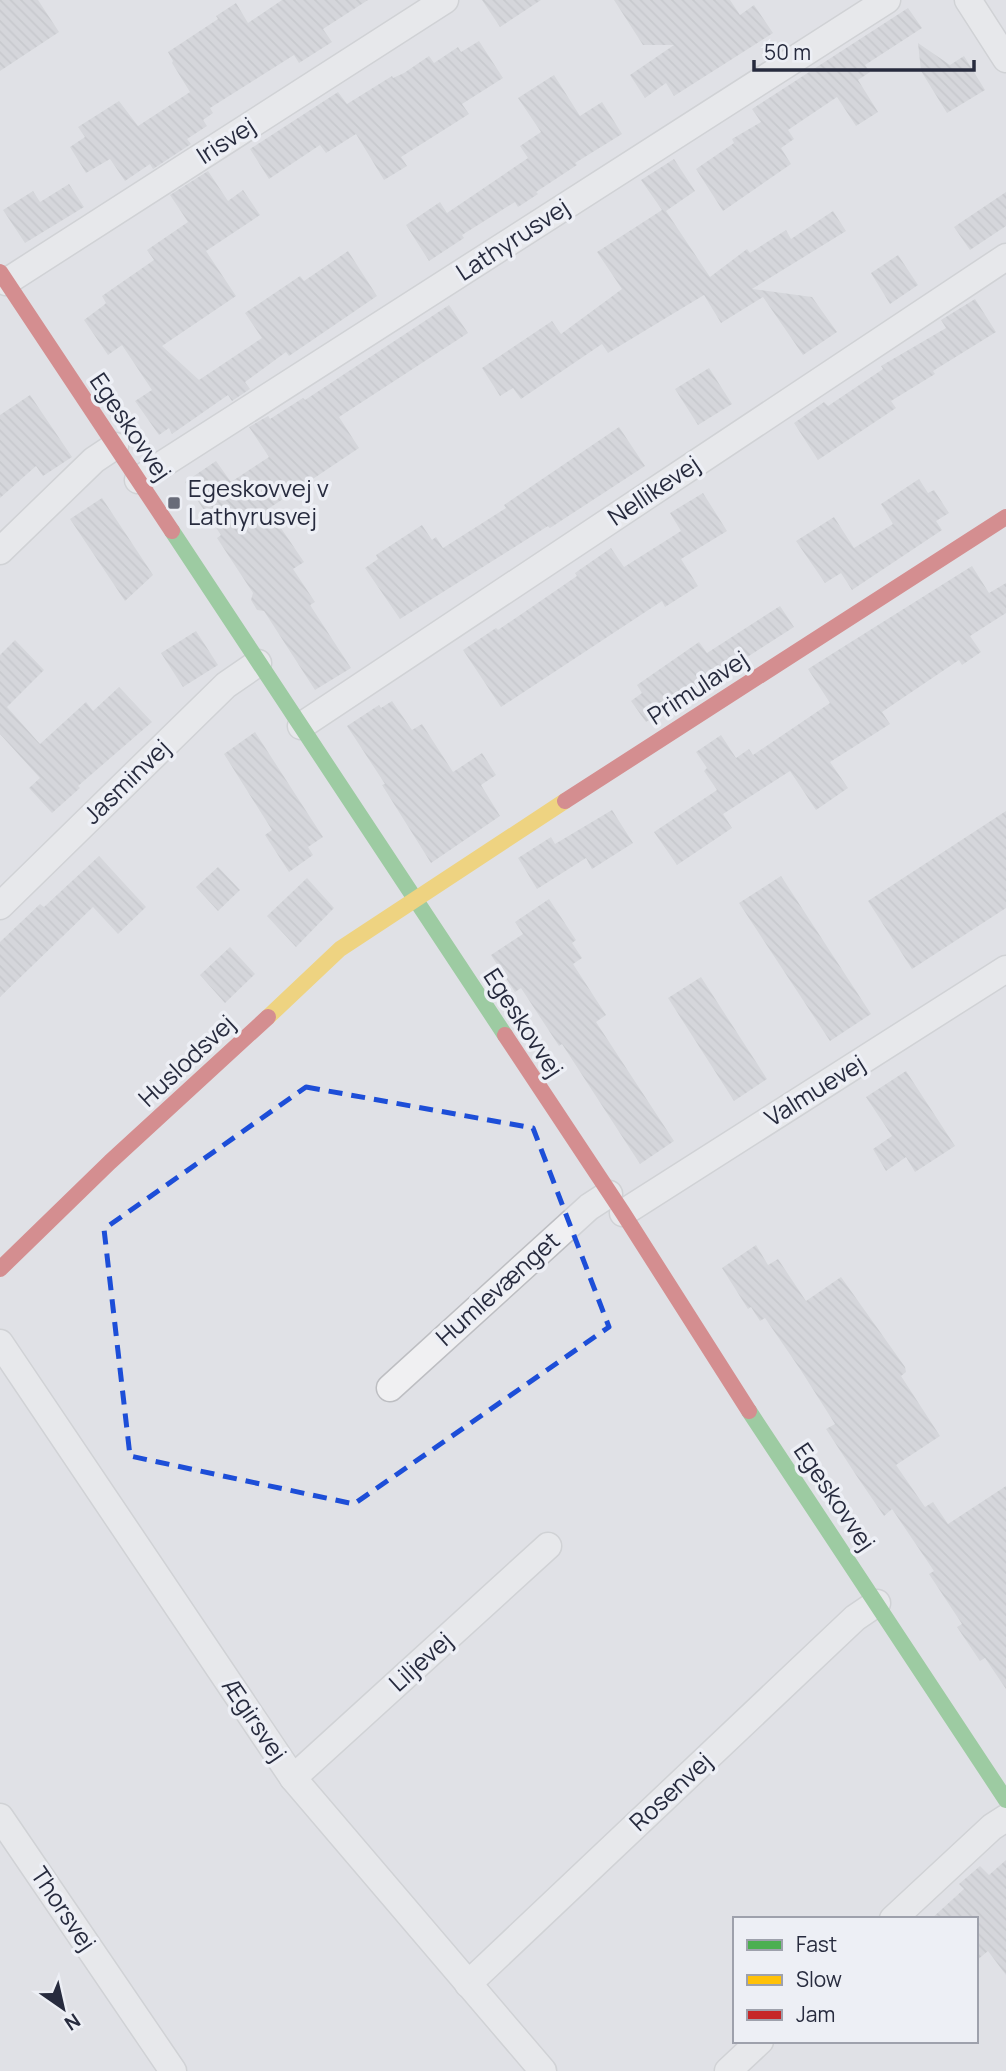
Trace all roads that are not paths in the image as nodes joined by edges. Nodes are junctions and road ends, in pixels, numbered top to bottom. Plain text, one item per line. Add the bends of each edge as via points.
1 (445, 0) edge
2 (887, 0) edge
3 (968, 0) edge
4 (1005, 57) edge
5 (1006, 257) edge
6 (3, 277) edge
7 (115, 446) junction
8 (138, 480) junction
9 (1006, 517) edge
10 (0, 551) edge
11 (258, 663) junction
12 (301, 726) junction
13 (414, 899) junction
14 (0, 906) edge
15 (1006, 969) edge
16 (616, 1204) junction
17 (0, 1269) edge
18 (0, 1343) edge
19 (390, 1388) dead end
20 (548, 1546) dead end
21 (877, 1603) junction
22 (293, 1778) junction
23 (1006, 1800) edge
24 (0, 1817) edge
25 (1006, 1818) edge
26 (895, 1917) edge
27 (468, 1984) junction
28 (758, 2043) edge
29 (173, 2071) edge
30 (543, 2071) edge
31 (728, 2071) edge

1 - 6 street, Irisvej
2 - 8 street, Lathyrusvej
3 - 4 street
5 - 12 street, Nellikevej
6 - 7 street, Egeskovvej
7 - 8 street, Egeskovvej
7 - 10 street via 94,460
8 - 11 street, Egeskovvej
9 - 13 street, Primulavej
11 - 12 street, Egeskovvej
11 - 14 street, Jasminvej via 226,685
12 - 13 street, Egeskovvej
13 - 16 street, Egeskovvej
13 - 17 street, Huslodsvej via 340,949
15 - 16 street, Valmuevej
16 - 19 street, Humlevænget via 589,1207
16 - 21 street, Egeskovvej
18 - 22 street, Ægirsvej
20 - 22 street, Liljevej
21 - 23 street, Egeskovvej
21 - 27 street, Rosenvej via 855,1618
22 - 27 street, Ægirsvej
24 - 29 street, Thorsvej
25 - 26 street
27 - 30 street, Ægirsvej
28 - 31 street

